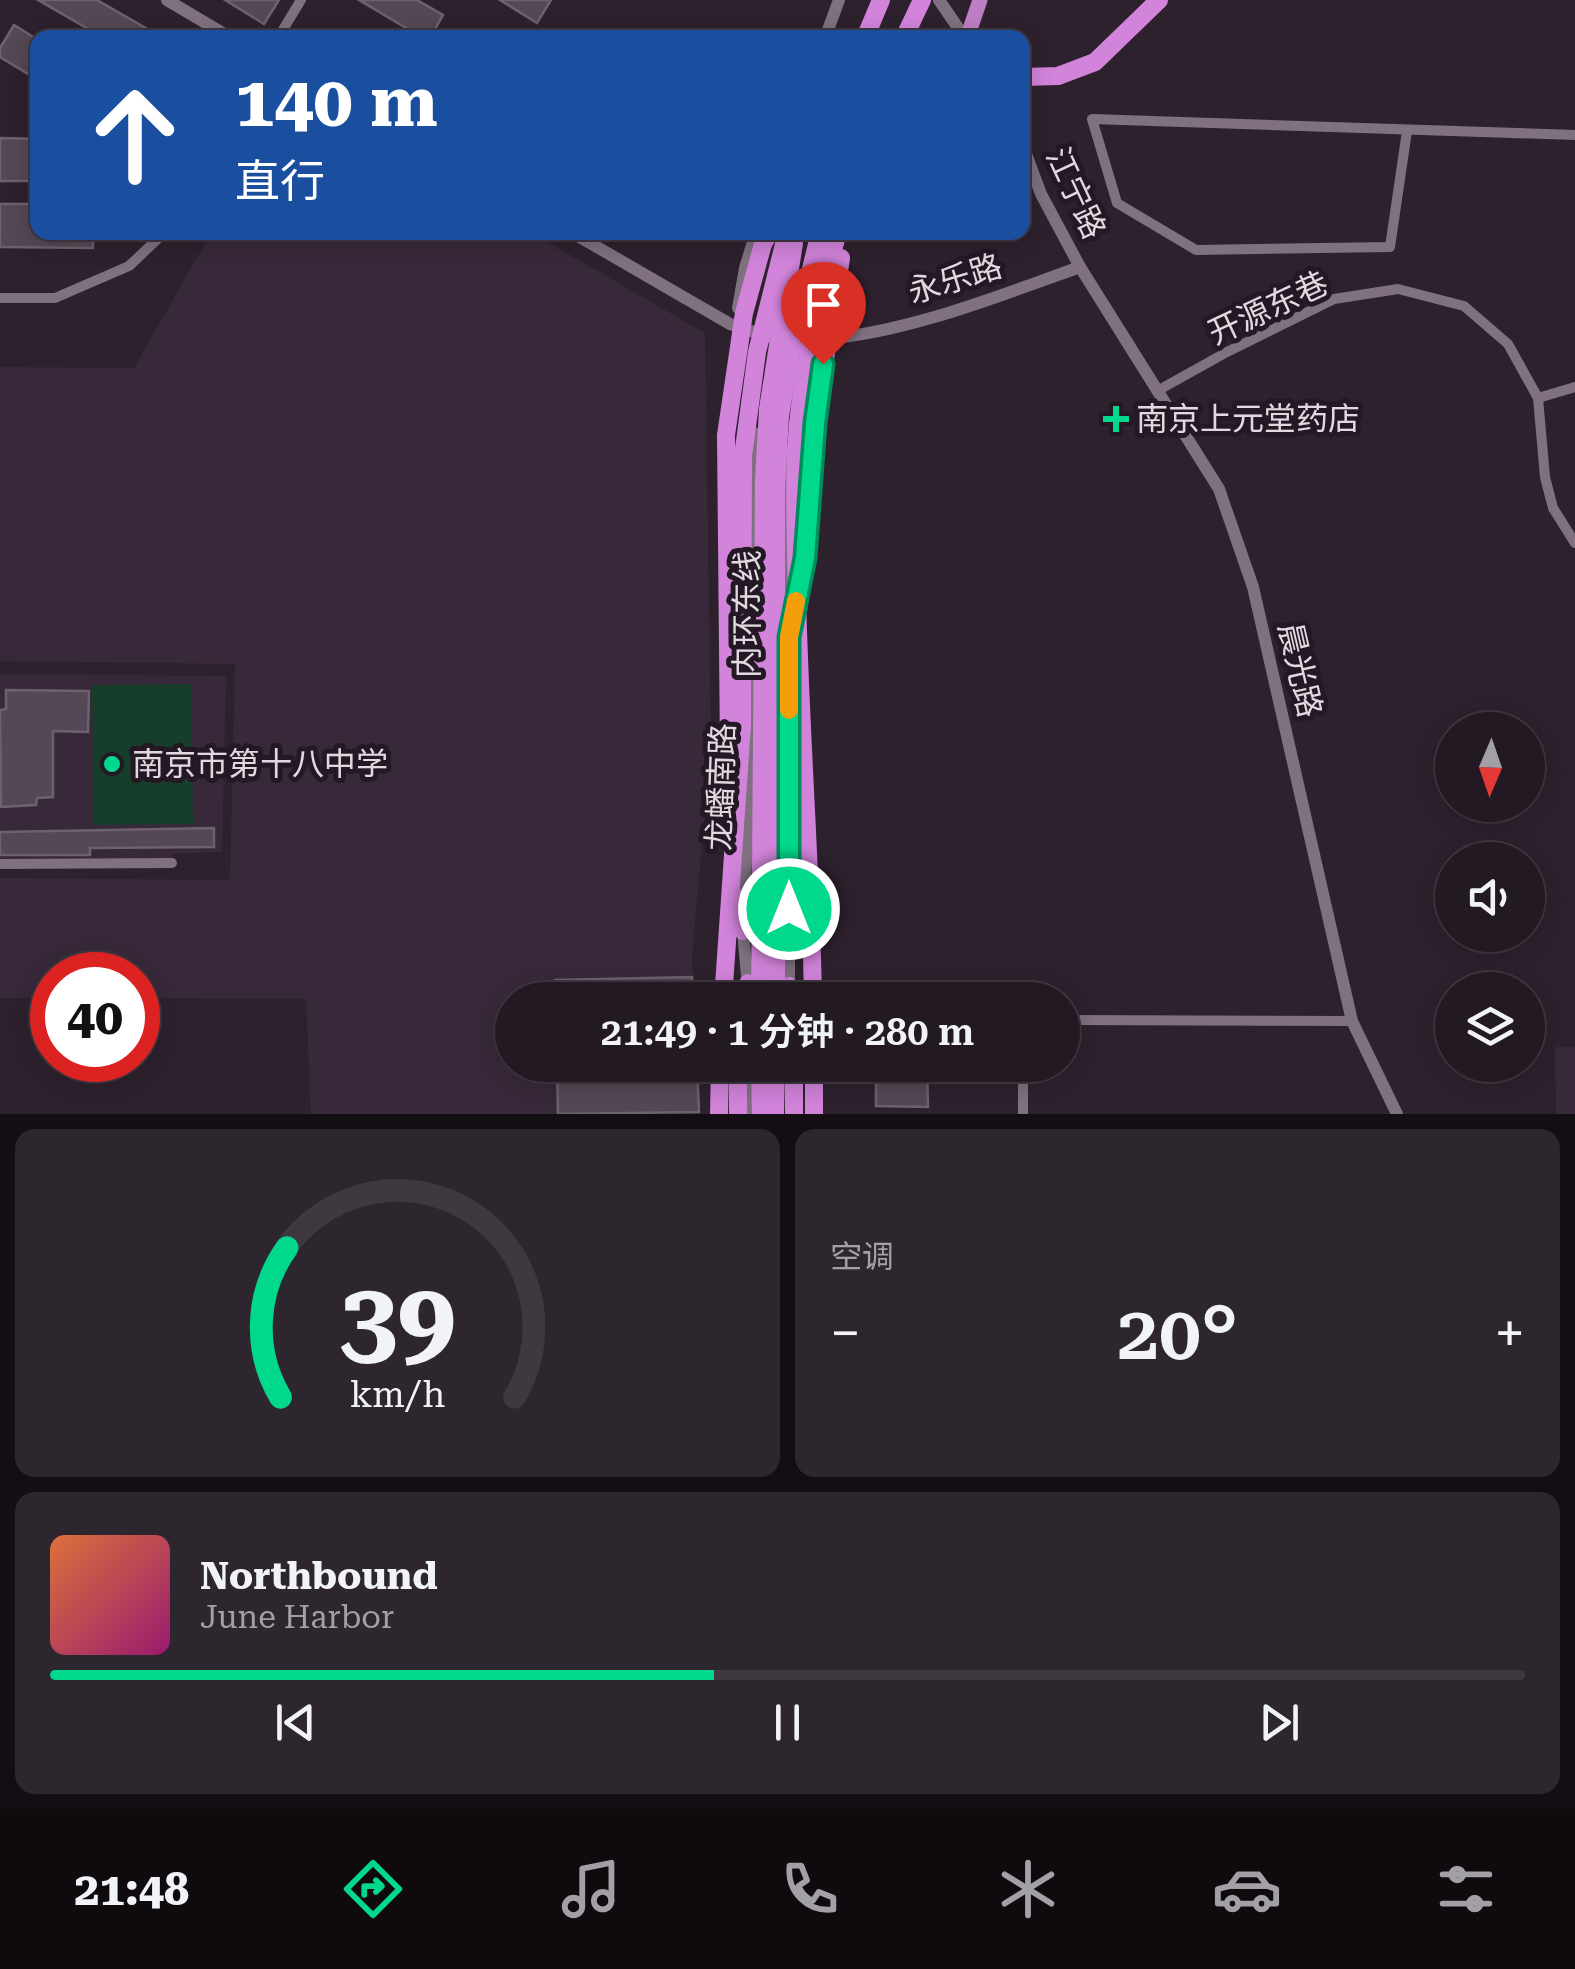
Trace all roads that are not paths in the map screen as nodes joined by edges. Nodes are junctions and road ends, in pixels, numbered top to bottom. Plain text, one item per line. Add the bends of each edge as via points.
1 (167, 0) edge
2 (300, 0) edge
3 (840, 0) edge
4 (881, 0) edge
5 (922, 0) edge
6 (940, 0) edge
7 (980, 0) edge
8 (1159, 0) edge
9 (218, 30) edge
10 (283, 30) edge
11 (828, 30) edge
12 (868, 30) edge
13 (908, 30) edge
14 (961, 30) edge
15 (969, 30) edge
16 (1030, 76) edge
17 (1407, 132) junction
18 (1575, 136) edge
19 (1030, 164) edge
20 (157, 240) edge
21 (584, 240) edge
22 (754, 240) edge
23 (765, 240) edge
24 (785, 240) edge
25 (794, 240) edge
26 (818, 240) edge
27 (838, 240) edge
28 (840, 240) edge
29 (1080, 267) junction
30 (0, 298) edge
31 (768, 337) junction
32 (802, 340) junction
33 (1575, 387) edge
34 (1158, 391) junction
35 (1538, 398) junction
36 (726, 435) junction
37 (1575, 543) edge
38 (789, 637) junction
39 (172, 862) dead end
40 (0, 864) edge
41 (743, 931) junction
42 (724, 982) edge
43 (746, 982) edge
44 (760, 982) edge
45 (786, 982) edge
46 (786, 982) edge
47 (813, 982) edge
48 (1080, 1020) edge
49 (1352, 1021) junction
50 (720, 1082) edge
51 (738, 1082) edge
52 (749, 1082) edge
53 (760, 1082) edge
54 (776, 1082) edge
55 (788, 1082) edge
56 (791, 1082) edge
57 (814, 1082) edge
58 (1022, 1082) edge
59 (720, 1114) edge
60 (738, 1114) edge
61 (749, 1114) edge
62 (761, 1114) edge
63 (775, 1114) edge
64 (785, 1114) edge
65 (794, 1114) edge
66 (814, 1114) edge
67 (1023, 1114) edge
68 (1397, 1114) edge

1 - 9 street
2 - 10 street
3 - 11 street
4 - 12 highway
5 - 13 highway
6 - 14 street
7 - 15 main road
8 - 16 highway via 1094,62 1058,76
17 - 17 street via 1230,124 1092,119 1118,203 1196,250 1390,247
17 - 18 street
19 - 29 street, 江宁路
20 - 30 street via 129,266 54,298
21 - 31 street, 永乐路 via 730,324
22 - 36 street via 731,348
23 - 36 highway via 744,313
24 - 42 highway via 756,352 743,456 742,725
25 - 44 highway, 内环东线 via 764,480
26 - 45 highway, 内环东线 via 790,355 777,469
27 - 47 highway via 817,307 796,447 799,705
28 - 38 highway via 805,558
29 - 32 street, 永乐路 via 921,320
29 - 34 street, 晨光路
31 - 32 street, 永乐路
31 - 41 street, 龙蟠南路 via 753,445
32 - 38 street, 龙蟠南路 via 785,513
33 - 35 street
34 - 35 street, 开源东巷 via 1334,299 1398,290 1464,306 1508,344
34 - 49 street, 晨光路 via 1218,489 1252,587
35 - 37 street, 开源东巷 via 1553,508
36 - 41 highway via 730,868
38 - 46 street, 龙蟠南路
39 - 40 street
41 - 43 street, 龙蟠南路
48 - 49 street
49 - 68 street, 晨光路
50 - 59 highway
51 - 60 highway
52 - 61 street
53 - 62 highway
54 - 63 highway
55 - 64 street
56 - 65 highway
57 - 66 highway
58 - 67 street

